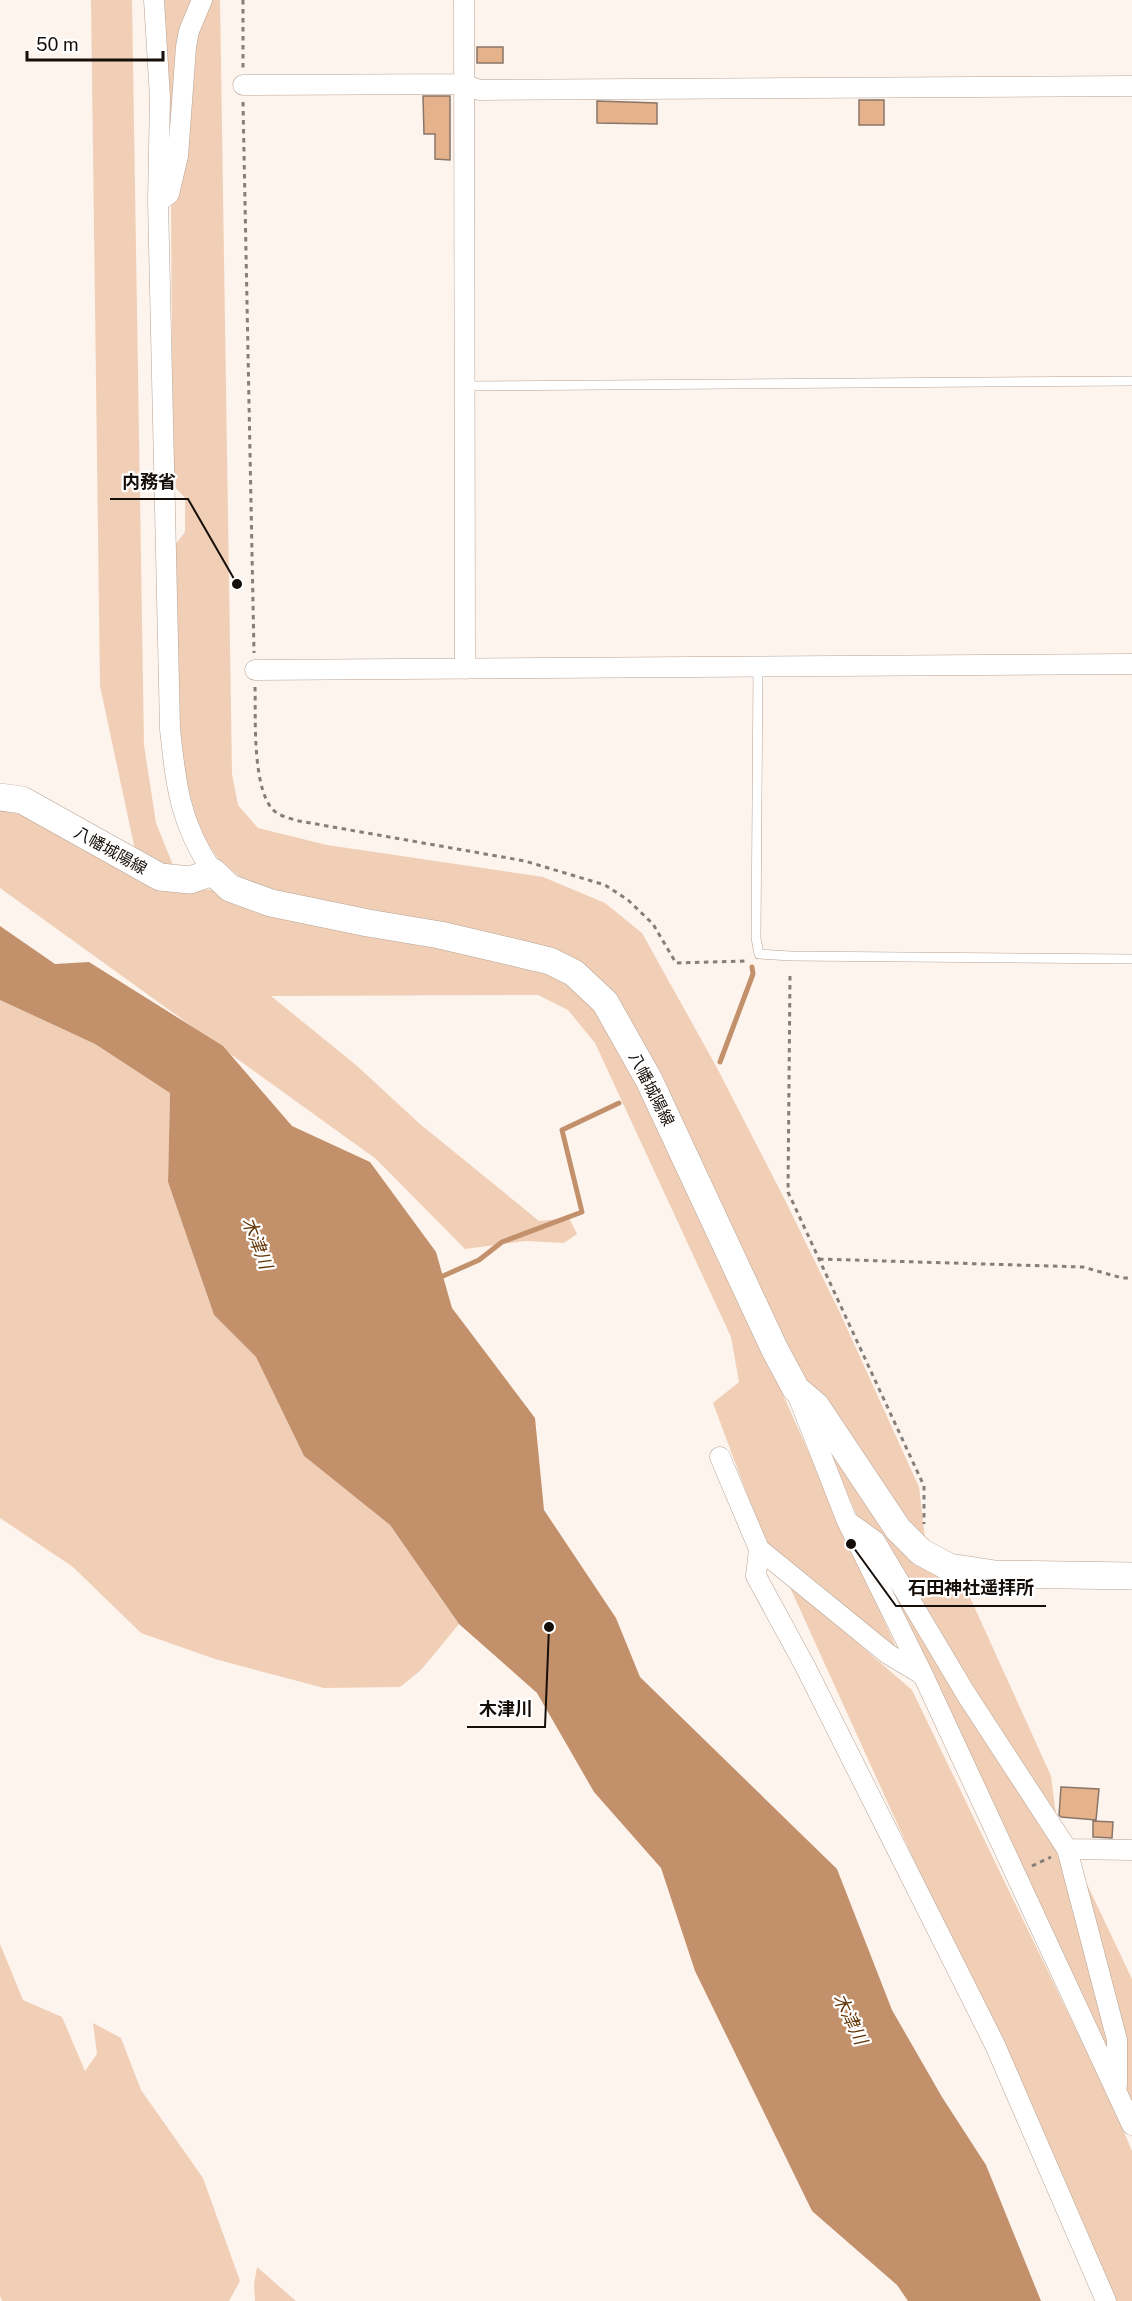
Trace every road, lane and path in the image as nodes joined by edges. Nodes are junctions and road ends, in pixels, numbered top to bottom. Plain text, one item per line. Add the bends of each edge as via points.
1 (154, 0) edge
2 (202, 0) edge
3 (243, 0) edge
4 (464, 0) edge
5 (464, 84) junction
6 (243, 85) junction
7 (1132, 86) edge
8 (158, 201) junction
9 (1132, 381) edge
10 (464, 386) junction
11 (1132, 664) edge
12 (758, 667) junction
13 (465, 669) junction
14 (255, 670) junction
15 (0, 797) edge
16 (213, 872) junction
17 (759, 954) junction
18 (1132, 959) edge
19 (790, 976) dead end
20 (819, 1259) junction
21 (1132, 1278) edge
22 (796, 1389) junction
23 (720, 1457) dead end
24 (847, 1521) junction
25 (759, 1549) junction
26 (931, 1558) junction
27 (1132, 1576) edge
28 (922, 1675) junction
29 (1067, 1849) junction
30 (1132, 1850) edge
31 (1015, 1875) junction
32 (1118, 2091) junction
33 (1132, 2125) edge
34 (1106, 2301) edge

1 - 8 street via 160,98
2 - 8 street via 186,47 174,175 169,194
3 - 6 path
4 - 5 street
5 - 6 street
5 - 7 street via 479,90
5 - 10 street
6 - 14 path
8 - 16 street via 170,729 176,786 186,823
9 - 10 lane
10 - 13 street
11 - 12 street
12 - 13 street
12 - 17 lane
13 - 14 street
14 - 17 path via 256,764 264,796 275,812 299,821 525,861 605,885 653,924 676,963 747,962
15 - 16 main road, 八幡城陽線 via 22,800 160,877 190,880
16 - 22 main road, 八幡城陽線 via 230,888 271,903 440,935 550,961 574,973 605,1002 649,1080
17 - 18 lane
19 - 20 path via 788,1192
20 - 21 path via 1083,1267
20 - 26 path via 924,1486 924,1523
22 - 24 street
22 - 26 main road, 八幡城陽線 via 816,1407 898,1529
23 - 25 street
24 - 28 street
24 - 29 street via 875,1541 966,1694
25 - 28 street via 888,1654
25 - 34 street via 756,1576 995,2045
26 - 27 main road, 八幡城陽線 via 949,1567 995,1574
28 - 31 street
29 - 30 street
29 - 31 path
29 - 32 street via 1117,2040
31 - 32 street
32 - 33 street

